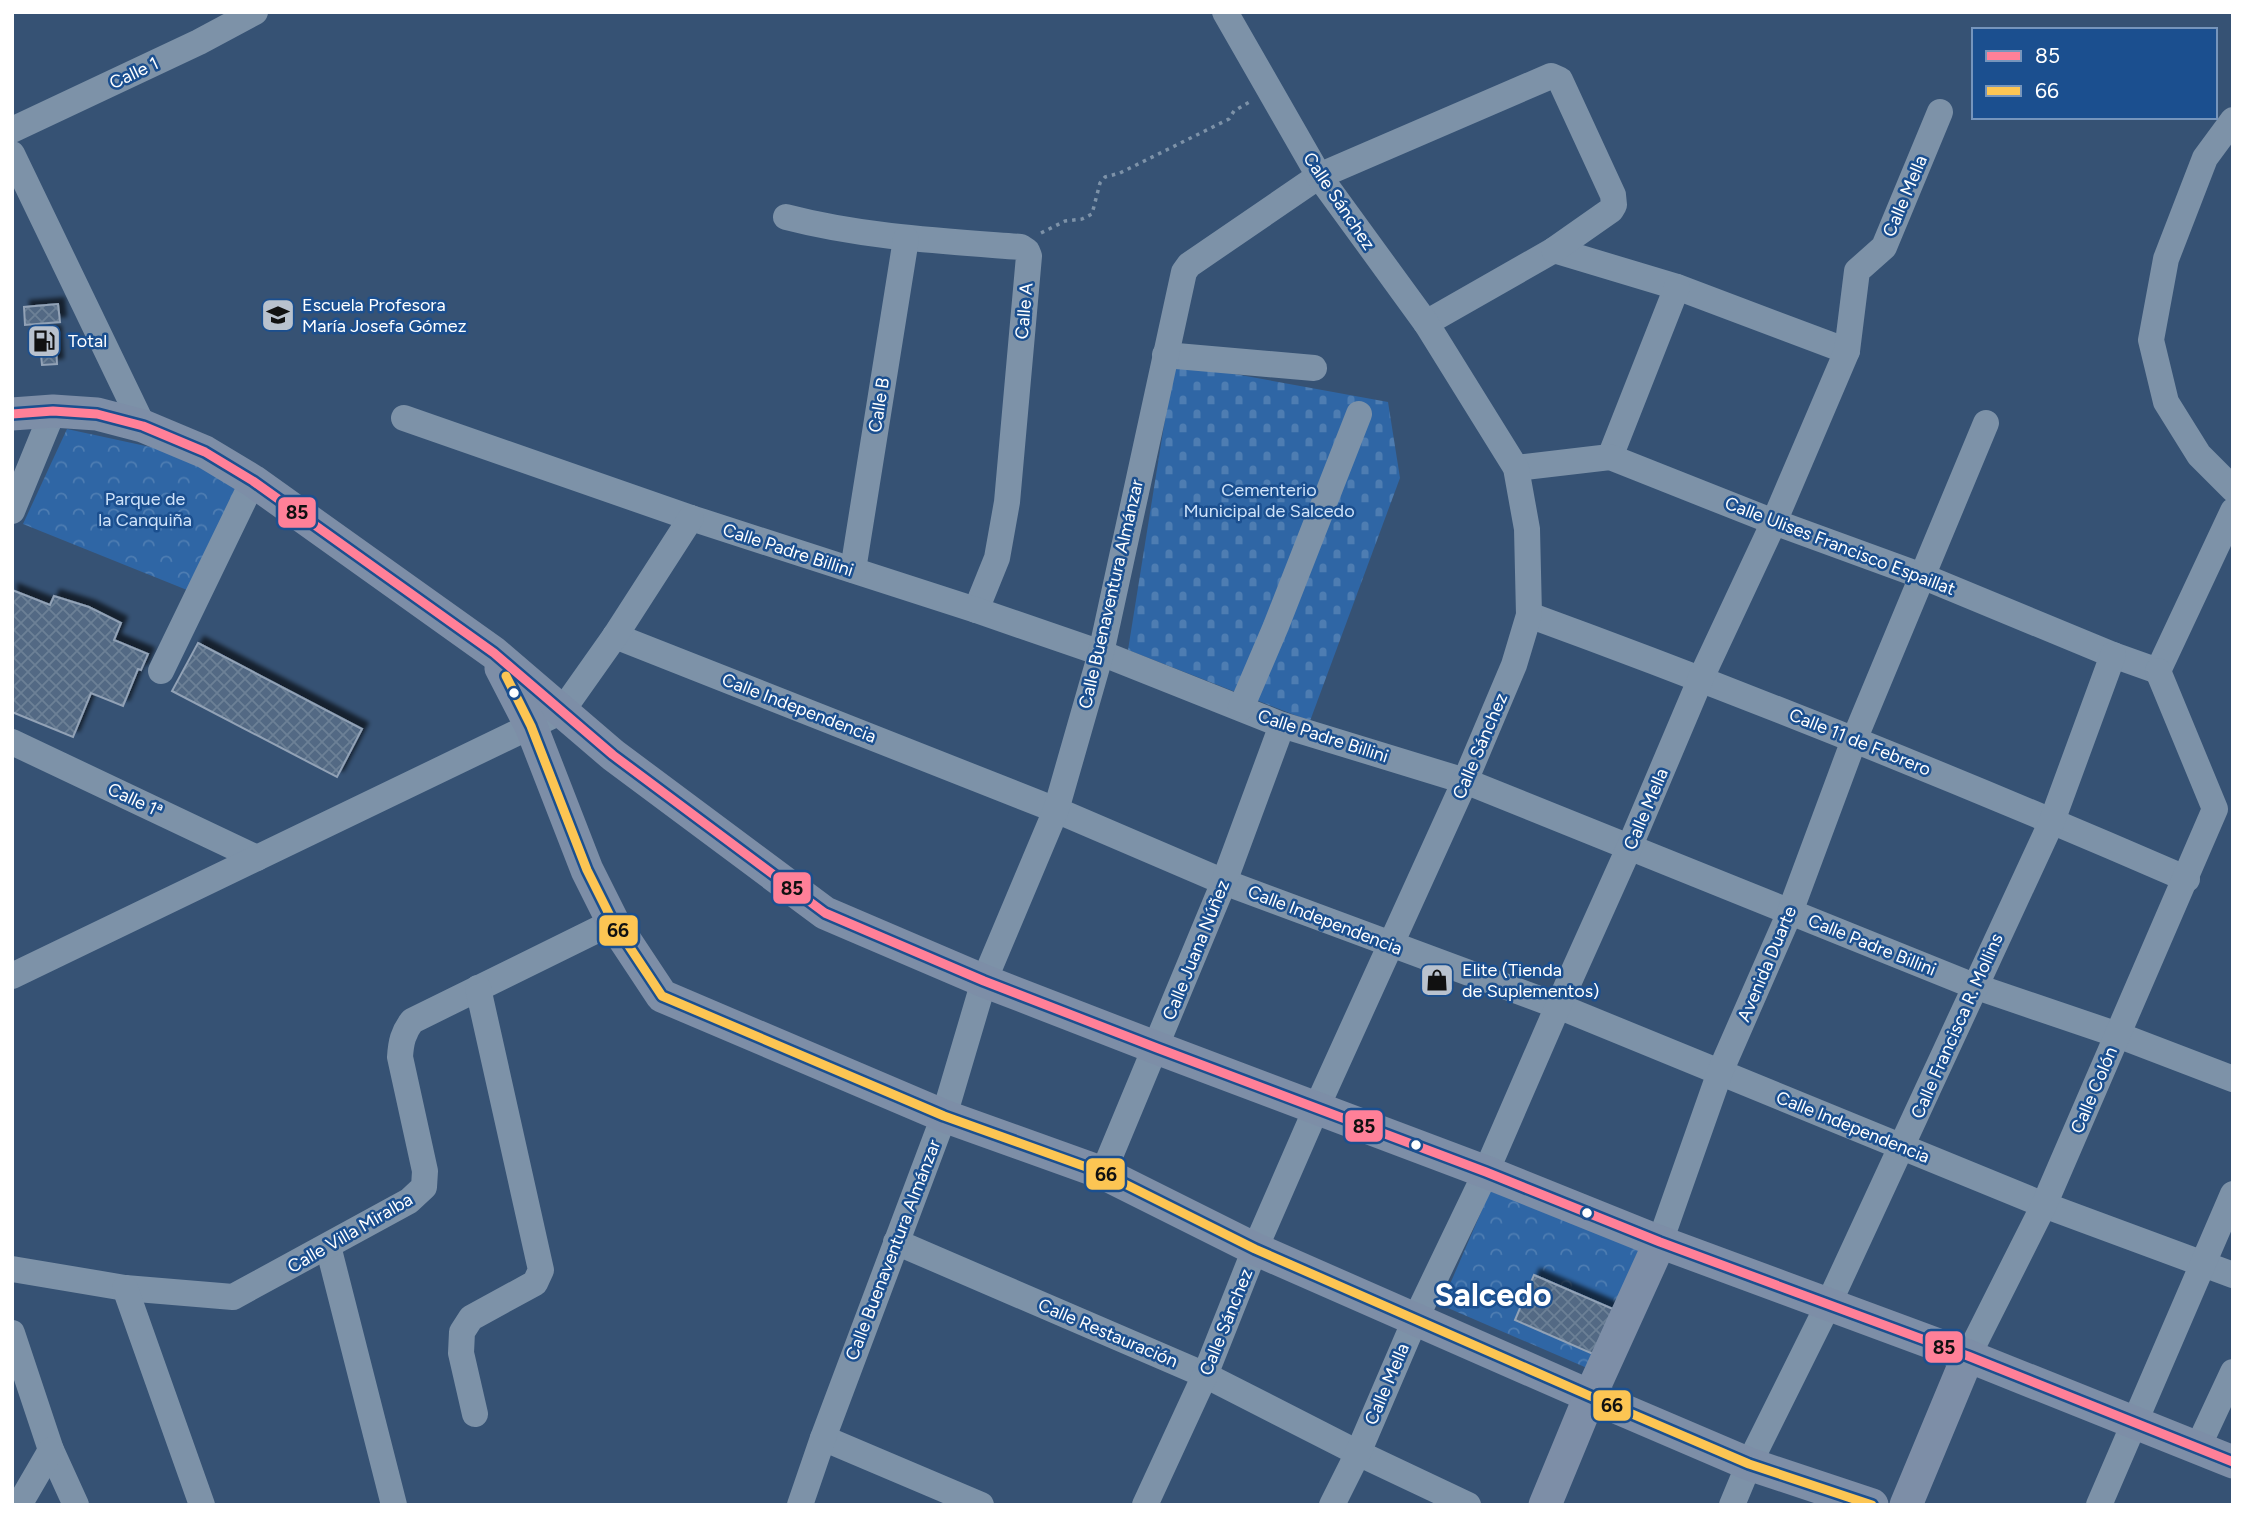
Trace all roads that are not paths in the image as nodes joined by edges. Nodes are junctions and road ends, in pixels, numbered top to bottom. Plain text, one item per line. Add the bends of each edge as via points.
1 (255, 12) edge
2 (1225, 12) edge
3 (1940, 112) dead end
4 (2233, 120) edge
5 (12, 130) edge
6 (12, 154) edge
7 (1319, 176) junction
8 (786, 217) dead end
9 (906, 239) junction
10 (1554, 250) junction
11 (1677, 287) junction
12 (1426, 323) junction
13 (1847, 351) junction
14 (1165, 355) junction
15 (1314, 368) dead end
16 (53, 411) junction
17 (12, 414) edge
18 (1359, 414) dead end
19 (404, 418) dead end
20 (1986, 423) dead end
21 (143, 426) junction
22 (1610, 457) junction
23 (1516, 468) junction
24 (253, 481) junction
25 (2233, 489) edge
26 (12, 511) edge
27 (2233, 511) edge
28 (691, 518) junction
29 (1774, 522) junction
30 (853, 570) junction
31 (1922, 576) junction
32 (976, 610) junction
33 (1529, 615) junction
34 (615, 636) junction
35 (494, 653) junction
36 (1101, 653) junction
37 (2113, 655) junction
38 (161, 671) dead end
39 (2158, 671) junction
40 (1701, 678) junction
41 (1241, 708) junction
42 (562, 711) junction
43 (1282, 725) junction
44 (531, 726) junction
45 (1854, 740) junction
46 (12, 741) edge
47 (1465, 781) junction
48 (1056, 810) junction
49 (2052, 821) junction
50 (1629, 848) junction
51 (257, 858) junction
52 (2187, 879) junction
53 (1224, 882) junction
54 (1790, 912) junction
55 (613, 922) junction
56 (1392, 945) junction
57 (12, 976) edge
58 (984, 981) junction
59 (1975, 986) junction
60 (478, 989) junction
61 (1558, 1006) junction
62 (2118, 1035) junction
63 (1157, 1048) junction
64 (1720, 1072) junction
65 (2233, 1079) edge
66 (1316, 1109) junction
67 (944, 1116) junction
68 (1902, 1147) junction
69 (1486, 1172) junction
70 (1103, 1173) junction
71 (2233, 1194) edge
72 (2044, 1205) junction
73 (896, 1242) junction
74 (1660, 1242) junction
75 (328, 1246) junction
76 (1255, 1249) junction
77 (2203, 1265) junction
78 (12, 1269) edge
79 (2233, 1275) edge
80 (125, 1288) junction
81 (1828, 1305) junction
82 (1415, 1320) junction
83 (14, 1343) edge
84 (1968, 1356) junction
85 (2233, 1372) edge
86 (1205, 1375) junction
87 (1590, 1396) junction
88 (475, 1415) dead end
89 (2133, 1421) junction
90 (823, 1438) junction
91 (2198, 1447) junction
92 (51, 1450) junction
93 (1358, 1453) junction
94 (2233, 1462) edge
95 (1749, 1464) junction
96 (19, 1505) edge
97 (76, 1505) edge
98 (202, 1505) edge
99 (394, 1505) edge
100 (800, 1505) edge
101 (981, 1505) edge
102 (1144, 1505) edge
103 (1332, 1505) edge
104 (1468, 1505) edge
105 (1545, 1505) edge
106 (1732, 1505) edge
107 (1872, 1505) edge
108 (1906, 1505) edge
109 (2099, 1505) edge

1 - 5 street, Calle 1
2 - 7 street, Calle Sánchez
3 - 13 street, Calle Mella via 1884,247 1857,271
4 - 25 street via 2205,158 2166,260 2151,340 2166,402 2199,455
6 - 21 street
7 - 10 street, Calle Buenaventura Almánzar via 1556,76 1614,195 1614,205
7 - 12 street, Calle Sánchez
7 - 14 street, Calle Buenaventura Almánzar via 1189,264 1180,283
8 - 9 street
9 - 30 street, Calle B
9 - 32 street, Calle A via 1021,247 1029,256 1007,502 997,558
10 - 11 street
10 - 12 street
11 - 13 street
11 - 22 street
12 - 23 street, Calle Sánchez
13 - 29 street, Calle Mella
14 - 15 street
14 - 36 street, Calle Buenaventura Almánzar
16 - 17 main road
16 - 21 main road via 97,414
16 - 26 street
18 - 41 street
19 - 28 street, Calle Padre Billini
20 - 31 street, Avenida Duarte
21 - 24 main road via 205,453
22 - 23 street, Calle Ulises Francisco Espaillat
22 - 29 street, Calle Ulises Francisco Espaillat
23 - 33 street, Calle Sánchez via 1527,529
24 - 35 main road
24 - 38 street
27 - 39 street
28 - 30 street, Calle Padre Billini
28 - 34 street
29 - 31 street, Calle Ulises Francisco Espaillat
29 - 40 street, Calle Mella
30 - 32 street, Calle Padre Billini
31 - 37 street, Calle Ulises Francisco Espaillat
31 - 45 street, Avenida Duarte
32 - 36 street, Calle Padre Billini
33 - 40 street, Calle 11 de Febrero
33 - 47 street, Calle Sánchez via 1514,665
34 - 42 street
34 - 48 street, Calle Independencia
35 - 42 main road
35 - 44 main road
36 - 41 street, Calle Padre Billini
36 - 48 street, Calle Buenaventura Almánzar
37 - 39 street, Calle Ulises Francisco Espaillat
37 - 49 street, Calle Francisca R. Mollins
39 - 52 street, Calle Colón via 2215,809
40 - 45 street, Calle 11 de Febrero
40 - 50 street, Calle Mella
41 - 43 street, Calle Padre Billini
42 - 44 street
42 - 58 main road via 613,755 825,913
43 - 47 street, Calle Padre Billini
43 - 53 street, Calle Juana Núñez
44 - 51 street
44 - 55 main road via 587,870
45 - 49 street, Calle 11 de Febrero
45 - 54 street, Avenida Duarte
46 - 51 street, Calle 1ª
47 - 50 street, Calle Padre Billini
47 - 56 street, Calle Sánchez
48 - 53 street, Calle Independencia
48 - 58 street, Calle Buenaventura Almánzar
49 - 52 street, Calle 11 de Febrero
49 - 59 street, Calle Francisca R. Mollins
50 - 54 street, Calle Padre Billini
50 - 61 street, Calle Mella
51 - 57 street
52 - 62 street, Calle Colón
53 - 56 street, Calle Independencia
53 - 63 street, Calle Juana Núñez
54 - 59 street, Calle Padre Billini
54 - 64 street, Avenida Duarte
55 - 60 street, Calle Villa Miralba
55 - 67 main road via 662,996
56 - 61 street, Calle Independencia
56 - 66 street, Calle Sánchez
58 - 63 main road
58 - 67 street, Calle Buenaventura Almánzar
59 - 62 street, Calle Padre Billini
59 - 68 street, Calle Francisca R. Mollins
60 - 75 street, Calle Villa Miralba via 412,1021 401,1040 424,1187 409,1201
60 - 88 street via 541,1270 535,1283 471,1318 462,1332 461,1353
61 - 64 street, Calle Independencia
61 - 69 street, Calle Mella
62 - 65 street, Calle Padre Billini
62 - 72 street, Calle Colón
63 - 66 main road
63 - 70 street, Calle Juana Núñez
64 - 68 street, Calle Independencia
64 - 74 street, Avenida Duarte
66 - 69 main road
66 - 76 street, Calle Sánchez
67 - 70 main road
67 - 73 street, Calle Buenaventura Almánzar
68 - 72 street, Calle Independencia
68 - 81 street, Calle Francisca R. Mollins
69 - 74 main road
69 - 82 street, Calle Mella
70 - 76 main road
71 - 77 street
72 - 77 street, Calle Independencia
72 - 84 street, Calle Colón
73 - 86 street, Calle Restauración
73 - 90 street, Calle Buenaventura Almánzar
74 - 81 main road
74 - 87 main road, Avenida Duarte
75 - 80 street, Calle Villa Miralba via 233,1297
75 - 99 street
76 - 82 main road
76 - 86 street, Calle Sánchez
77 - 79 street, Calle Independencia
77 - 89 street
78 - 80 street, Calle Villa Miralba
80 - 98 street
81 - 84 main road
81 - 95 street, Calle Francisca R. Mollins
82 - 87 main road
82 - 93 street, Calle Mella
83 - 92 street
84 - 89 main road
84 - 108 main road, Calle Colón
85 - 91 street
86 - 93 street, Calle Restauración
86 - 102 street, Calle Sánchez
87 - 95 main road
87 - 105 main road, Avenida Duarte
89 - 91 main road
89 - 109 street
90 - 100 street, Calle Buenaventura Almánzar
90 - 101 street
91 - 94 main road
92 - 96 street
92 - 97 street
93 - 103 street, Calle Mella
93 - 104 street, Calle Restauración
95 - 106 street, Calle Francisca R. Mollins
95 - 107 main road

